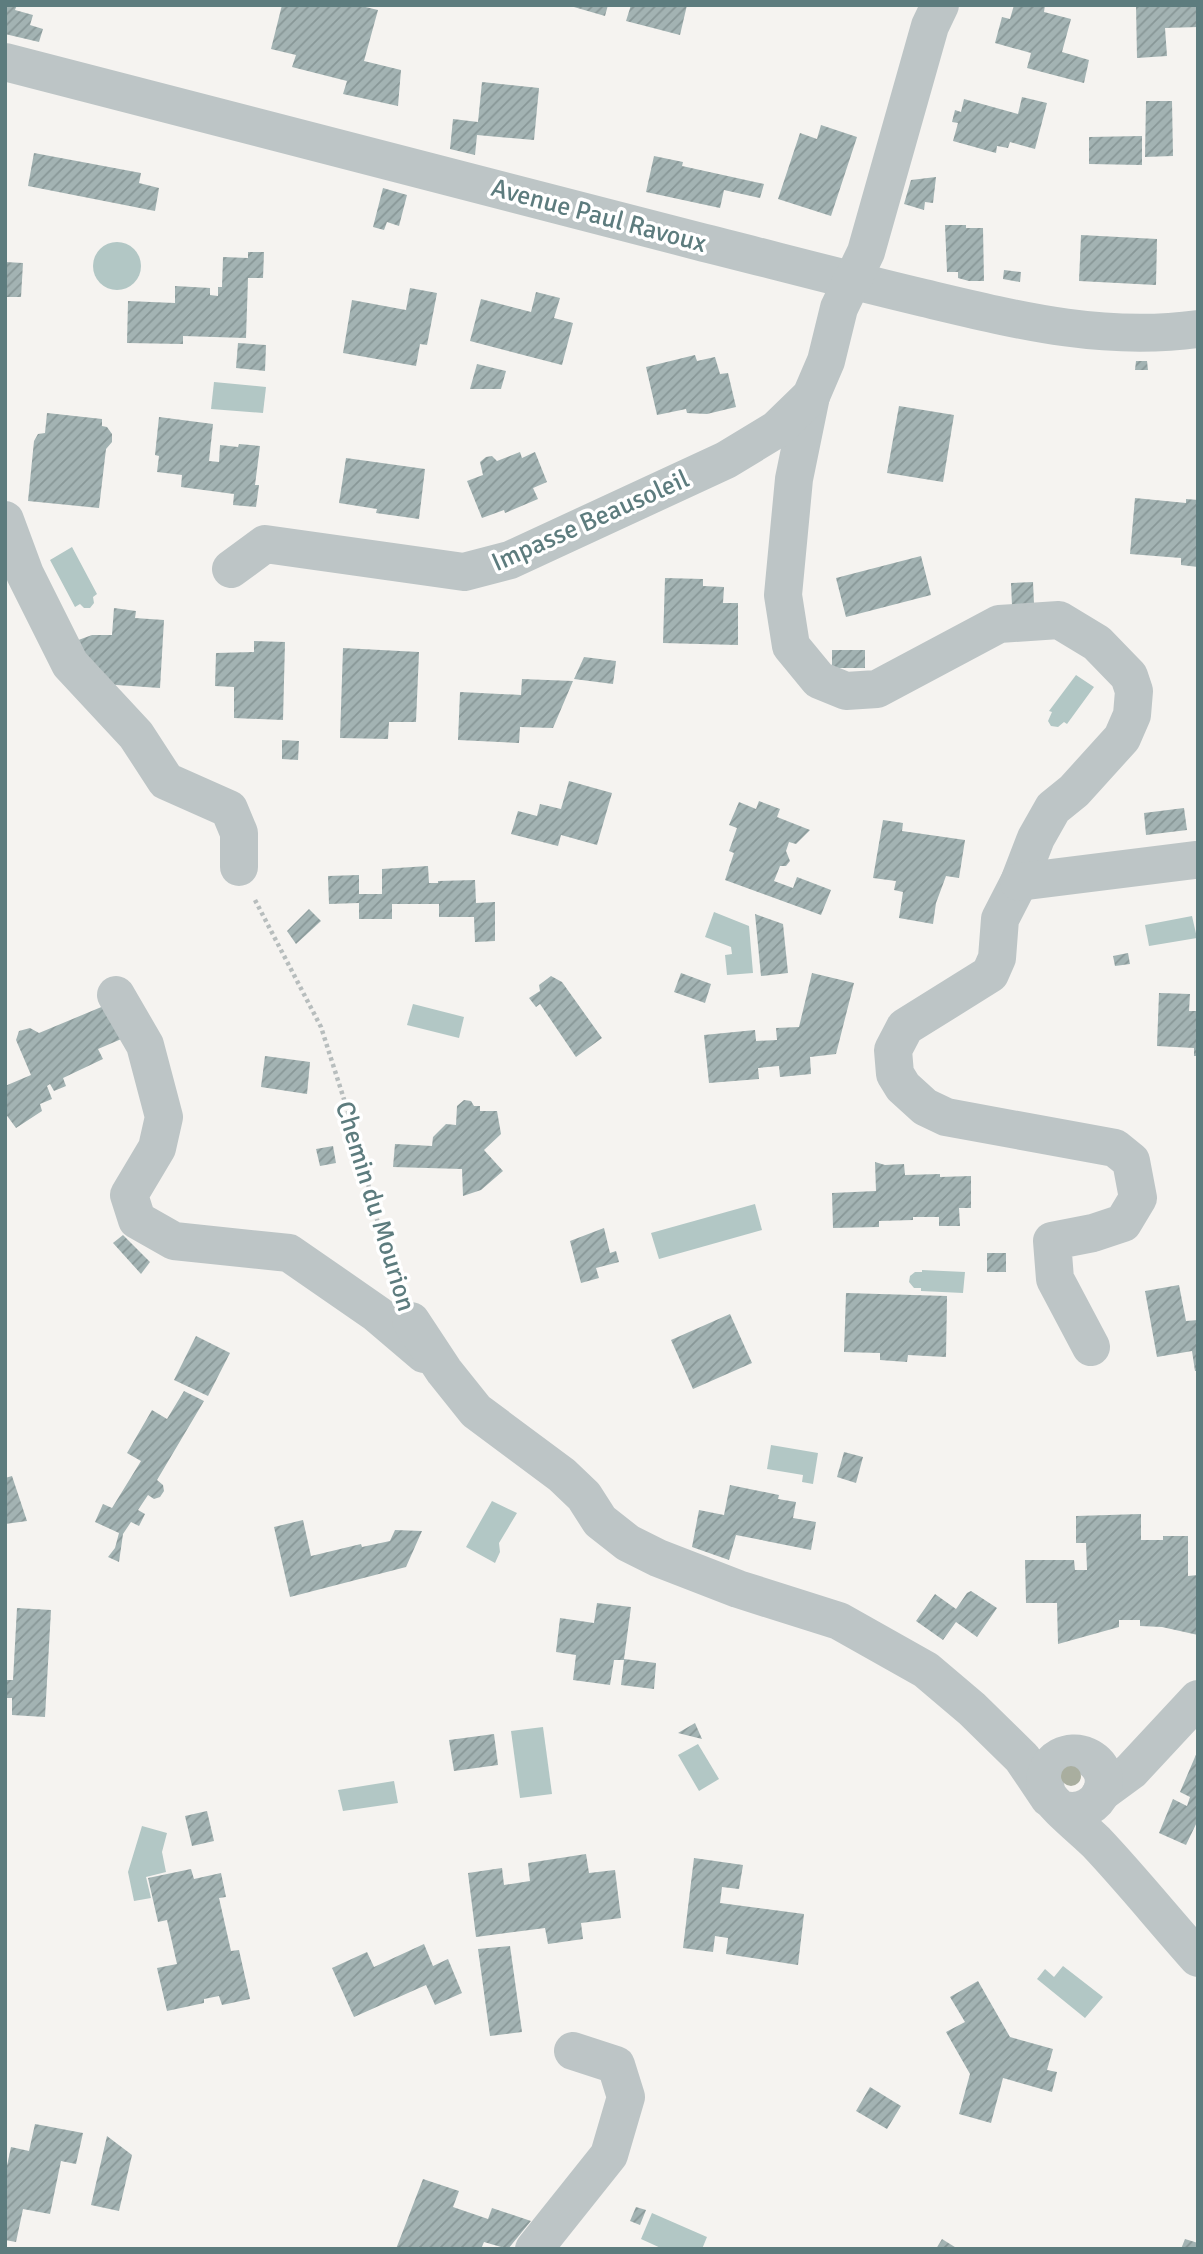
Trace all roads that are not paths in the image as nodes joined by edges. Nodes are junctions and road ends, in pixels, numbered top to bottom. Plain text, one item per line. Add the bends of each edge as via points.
1 (940, 5) edge
2 (5, 62) edge
3 (852, 280) junction
4 (1198, 329) edge
5 (811, 396) junction
6 (5, 520) edge
7 (231, 569) dead end
8 (1195, 860) dead end
9 (239, 867) road end
10 (1019, 882) junction
11 (116, 995) dead end
12 (411, 1321) road end
13 (1091, 1347) dead end
14 (444, 1371) junction
15 (1198, 1699) edge
16 (1076, 1783) junction
17 (1198, 1958) edge
18 (573, 2051) dead end
19 (534, 2249) edge

1 - 3 street, Impasse Beausoleil via 930,26 866,252
2 - 3 street, Avenue Paul Ravoux
3 - 4 street, Avenue Paul Ravoux via 1061,328 1143,334
3 - 5 street, Impasse Beausoleil
5 - 7 street, Impasse Beausoleil via 778,429 726,460 510,559 464,572 265,544
5 - 10 street via 794,478 783,594 791,646 819,680 846,691 877,690 999,624 1059,620 1097,643 1129,676 1134,691 1132,715 1122,738 1053,808 1035,838
6 - 9 street via 25,574 70,664 136,735 166,781 229,809 239,833
8 - 10 street
10 - 13 street via 1000,919 997,958 990,974 905,1027 893,1050 894,1074 925,1107 946,1117 1115,1148 1131,1161 1138,1198 1123,1223 1052,1241 1055,1279
11 - 14 street via 145,1045 164,1117 157,1148 129,1195 137,1220 174,1241 289,1253 377,1314
12 - 14 street, Chemin du Mourion
14 - 16 street, Chemin du Mourion via 476,1411 562,1475 584,1496 600,1521 628,1542 738,1589 839,1621 926,1670
15 - 16 street via 1131,1771
16 - 17 street, Chemin du Mourion via 1097,1844
18 - 19 street via 616,2065 625,2097 609,2155

